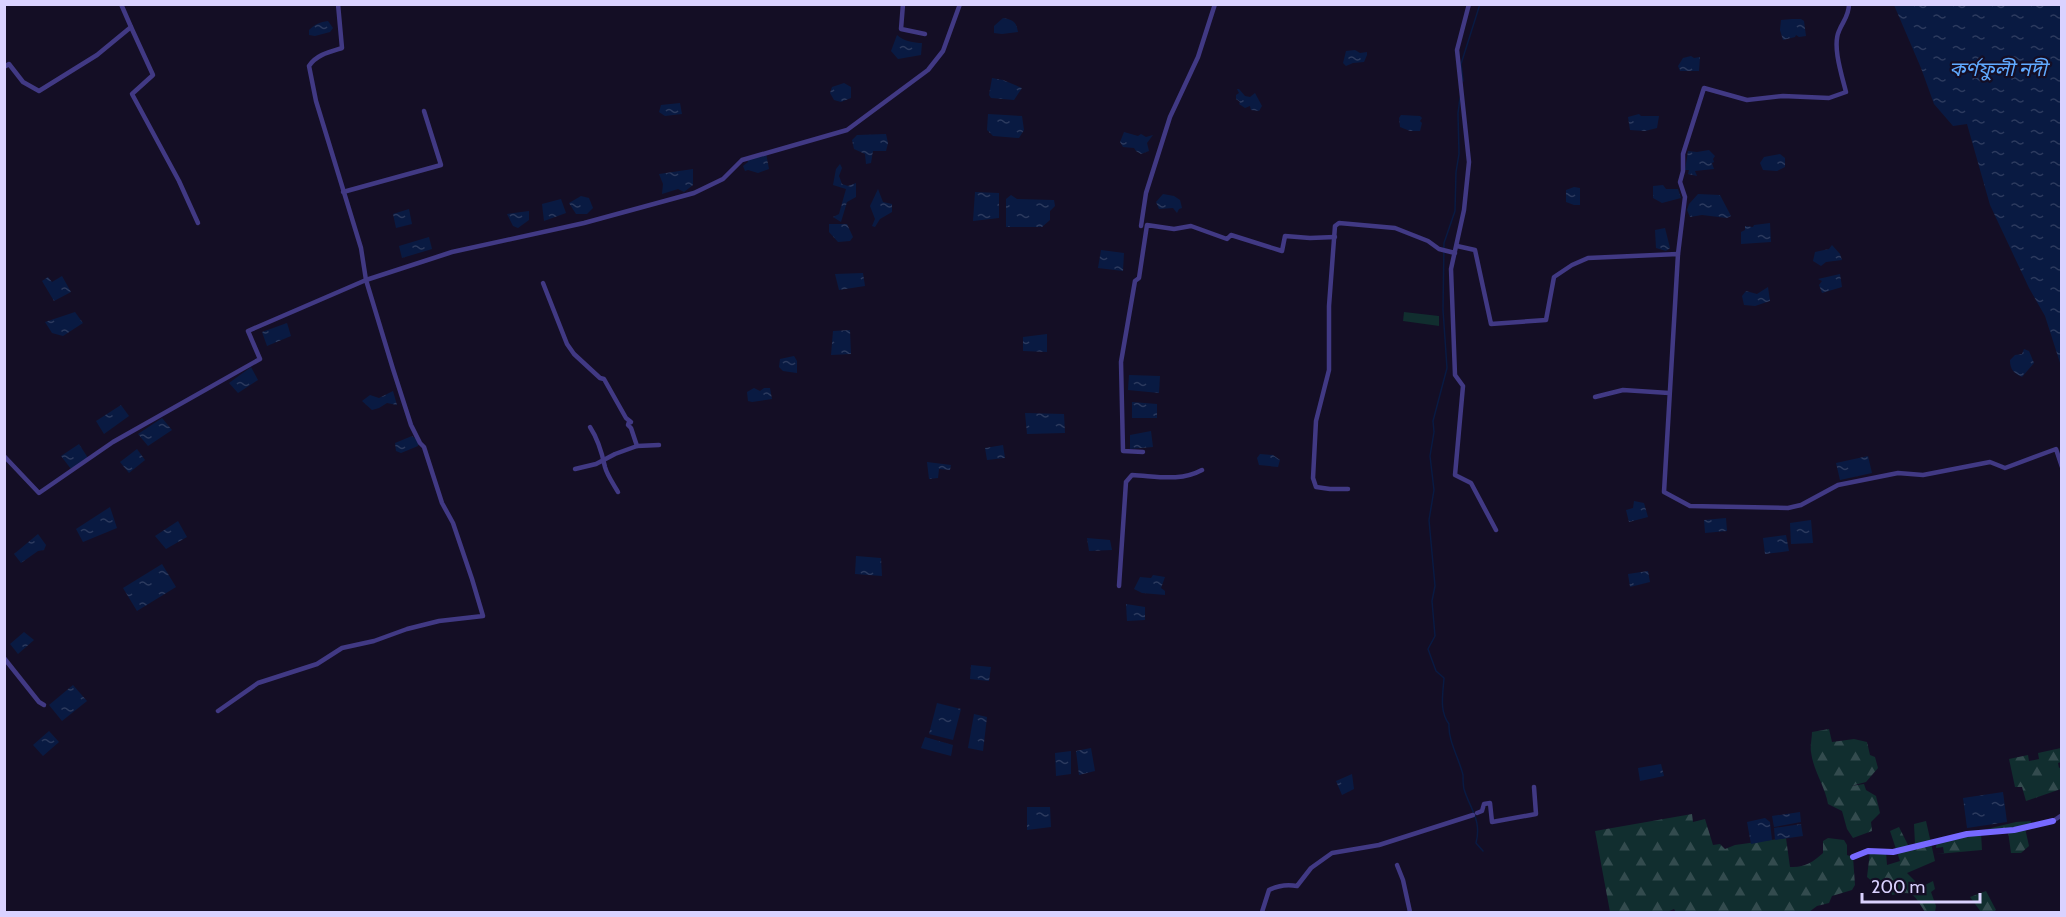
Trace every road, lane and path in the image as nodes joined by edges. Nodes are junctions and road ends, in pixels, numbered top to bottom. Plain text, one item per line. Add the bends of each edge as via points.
1 (121, 4) edge
2 (338, 4) edge
3 (903, 4) edge
4 (960, 4) edge
5 (1215, 4) edge
6 (1469, 4) edge
7 (1849, 4) edge
8 (132, 27) junction
9 (925, 34) dead end
10 (4, 67) edge
11 (424, 111) dead end
12 (343, 192) junction
13 (198, 223) dead end
14 (1141, 225) dead end
15 (1335, 237) junction
16 (1457, 246) junction
17 (1455, 253) junction
18 (1678, 254) junction
19 (366, 280) junction
20 (543, 283) dead end
21 (1669, 393) junction
22 (1595, 397) dead end
23 (590, 427) dead end
24 (659, 445) dead end
25 (637, 446) junction
26 (1143, 452) dead end
27 (4, 456) edge
28 (604, 459) junction
29 (2061, 467) edge
30 (575, 469) dead end
31 (1202, 470) dead end
32 (1348, 489) dead end
33 (618, 492) dead end
34 (1496, 530) dead end
35 (1119, 586) dead end
36 (4, 658) edge
37 (44, 705) dead end
38 (218, 711) dead end
39 (1534, 787) dead end
40 (2061, 815) edge
41 (2053, 821) joint
42 (1853, 858) dead end
43 (1397, 865) dead end
44 (1262, 912) edge
45 (1410, 912) edge

1 - 8 street
2 - 12 street via 342,48 325,53 309,66
3 - 9 street via 901,29
4 - 19 street via 943,51 928,70 847,130 742,160 723,179 694,193 584,223 452,252
5 - 14 street via 1198,57 1170,117 1146,193
6 - 16 street via 1456,50 1469,162
7 - 18 street via 1839,31 1837,57 1846,92 1829,98 1783,96 1747,100 1704,88 1683,154 1680,182 1685,197
8 - 10 street via 97,55 39,91 23,82 9,64
8 - 13 street via 153,75 132,94
11 - 12 street via 441,165
12 - 19 street via 361,248
15 - 17 street via 1335,226 1339,223 1395,228
15 - 26 street via 1285,236 1282,251 1191,226 1174,229 1147,225 1121,362 1124,452
15 - 32 street via 1329,370 1316,421 1313,478 1316,487
16 - 17 street
16 - 18 street via 1475,250 1491,324 1546,320 1554,277 1588,258
17 - 34 street via 1450,269 1455,375 1463,386 1455,475 1471,483
18 - 21 street
19 - 27 street via 248,331 260,359 113,442 39,493
19 - 38 street via 409,419 453,523 483,616 439,621 342,648 317,664 258,683
20 - 25 street via 567,344 604,379 630,422
21 - 22 street via 1623,390
21 - 29 street via 1664,492 1690,506 1788,508 1838,485 1989,462 2005,468 2056,449
23 - 28 street
24 - 25 street
25 - 28 street
28 - 30 street
28 - 33 street
31 - 35 street via 1177,478 1132,474 1126,482
36 - 37 street
39 - 44 street via 1536,814 1492,822 1490,803 1484,804 1482,811 1475,814 1379,845 1332,853 1311,868 1297,886 1288,884 1269,890
40 - 41 street
41 - 42 street via 2014,830 1967,834 1893,852 1868,851
43 - 45 street

